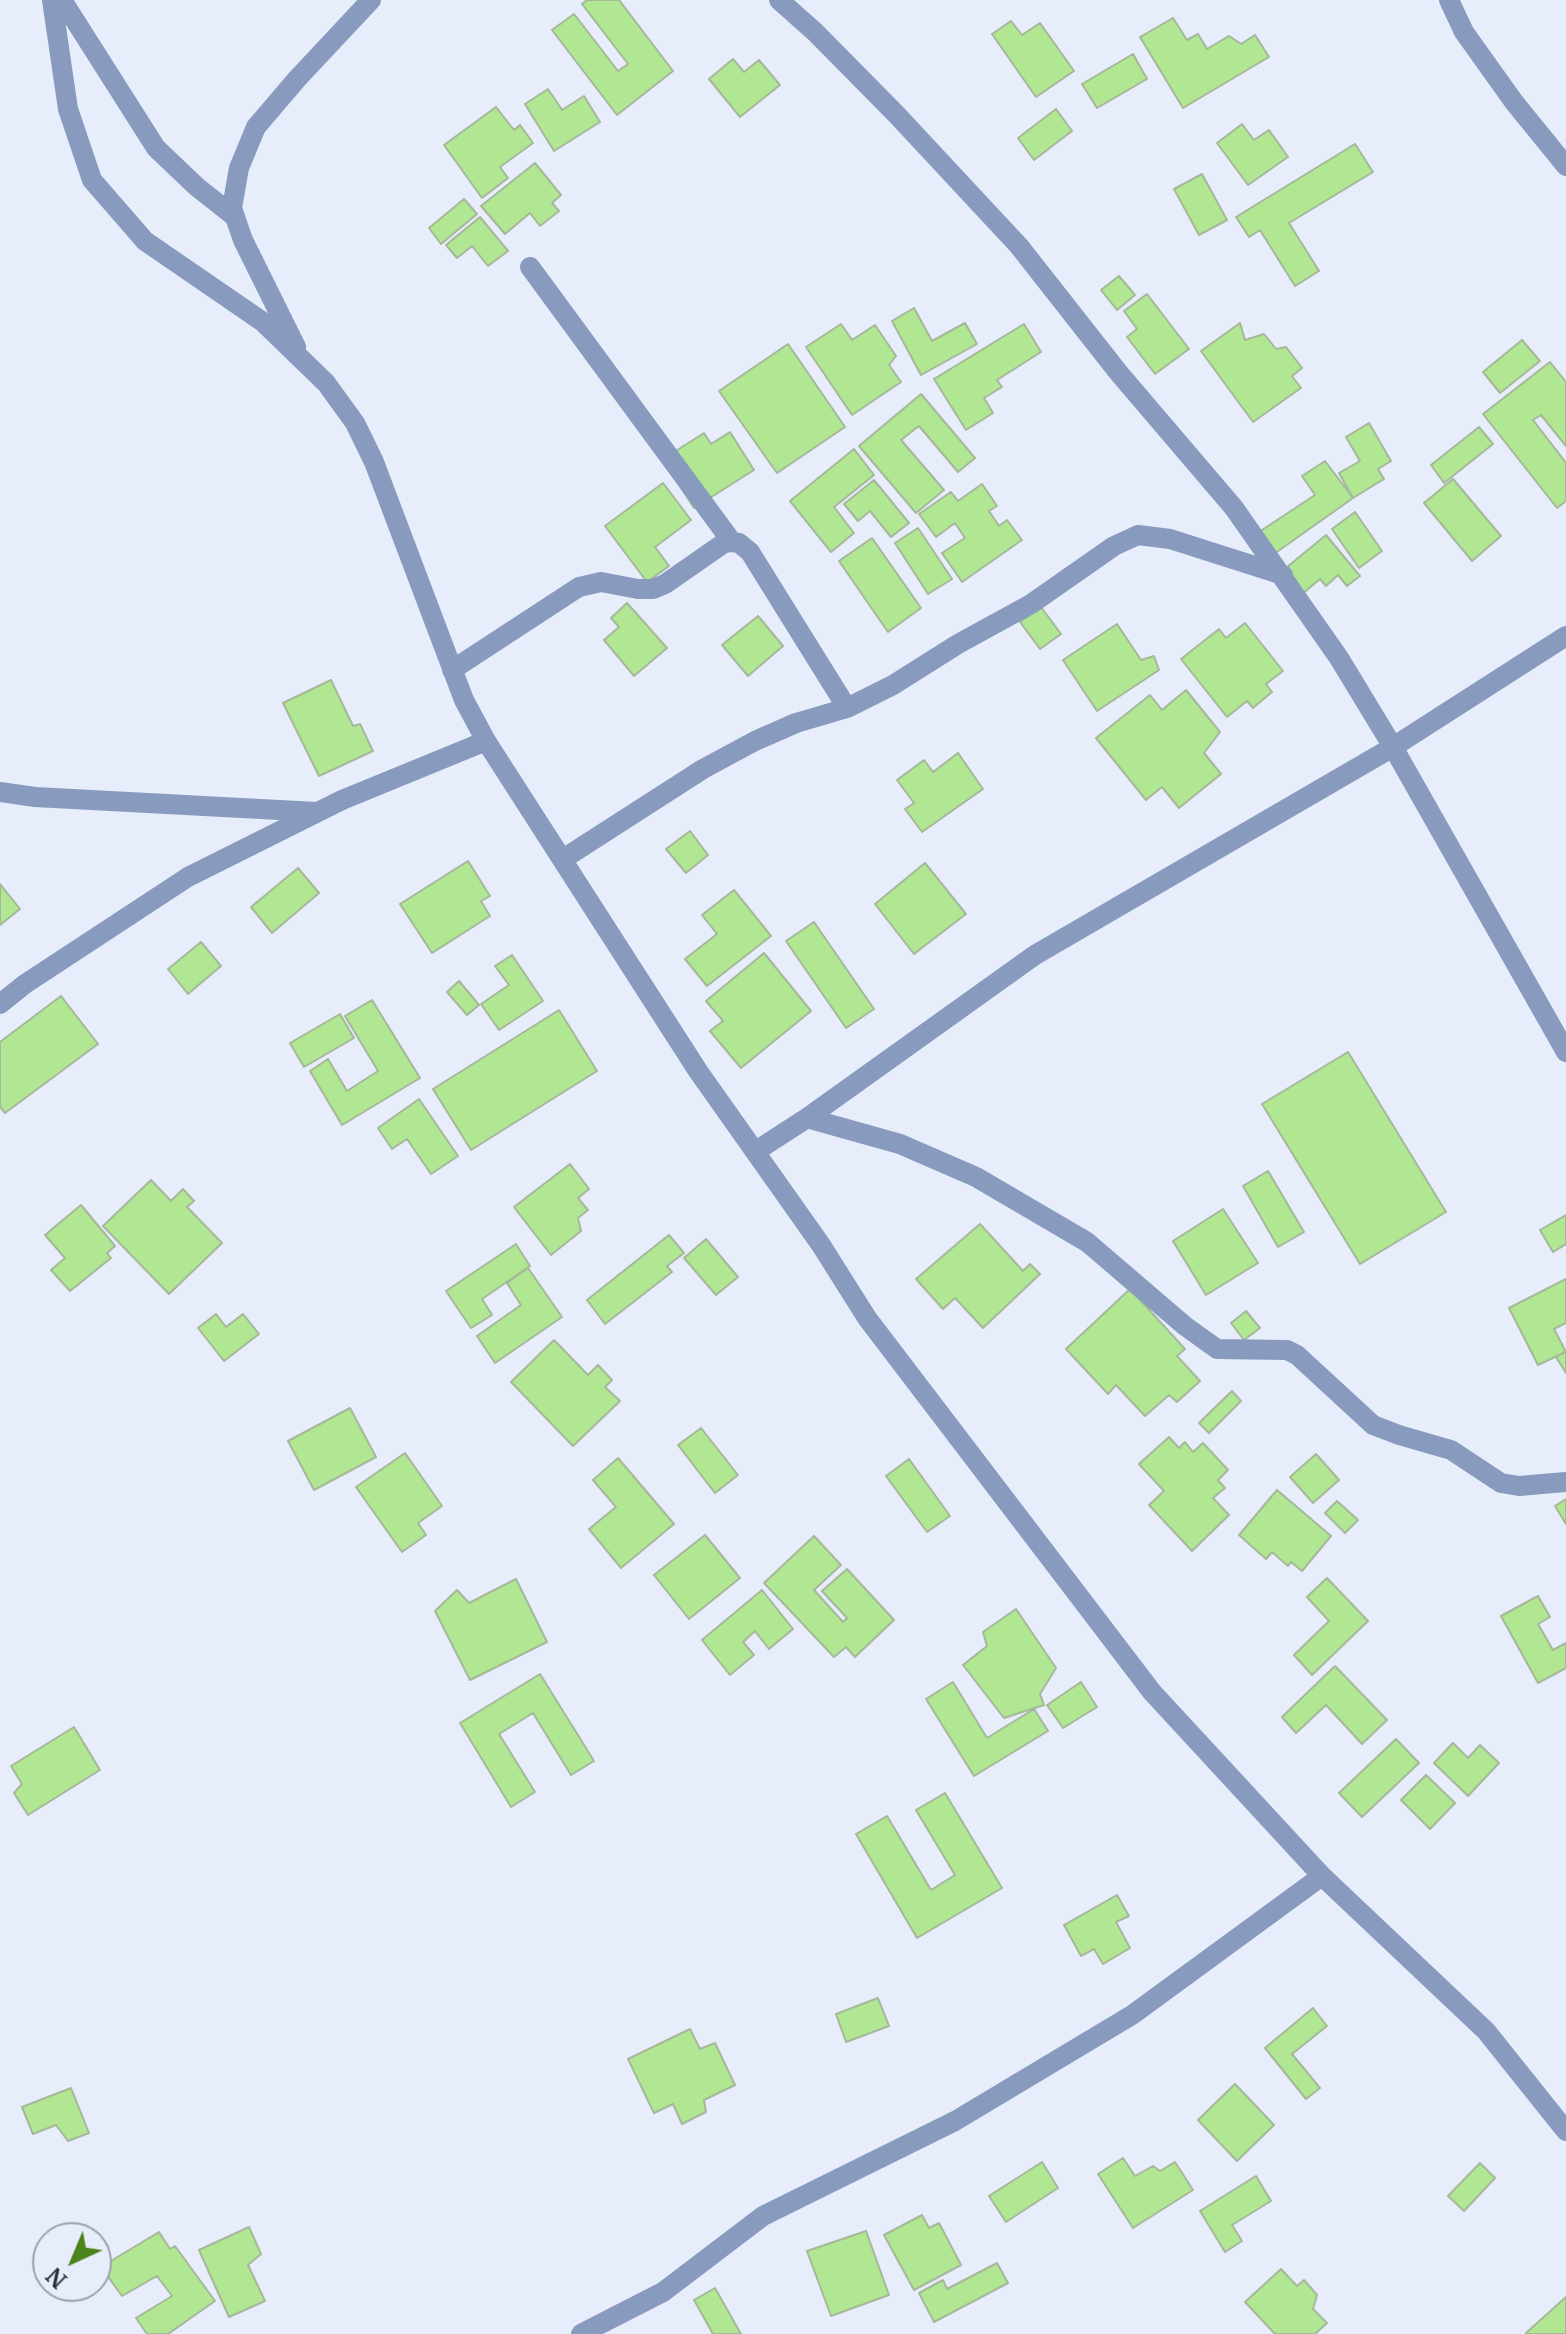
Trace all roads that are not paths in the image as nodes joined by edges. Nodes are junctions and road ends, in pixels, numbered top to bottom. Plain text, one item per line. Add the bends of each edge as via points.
1 (52, 0) edge
2 (62, 0) edge
3 (371, 0) edge
4 (779, 0) edge
5 (1449, 0) edge
6 (1566, 166) edge
7 (235, 217) junction
8 (530, 267) dead end
9 (303, 361) junction
10 (732, 542) junction
11 (1283, 575) junction
12 (1566, 636) edge
13 (452, 670) junction
14 (847, 708) junction
15 (486, 741) junction
16 (1393, 747) junction
17 (0, 792) edge
18 (317, 812) junction
19 (563, 859) junction
20 (0, 1004) edge
21 (1566, 1052) edge
22 (807, 1118) junction
23 (756, 1151) junction
24 (1566, 1482) edge
25 (1322, 1876) junction
26 (1566, 2131) edge
27 (581, 2334) edge

1 - 9 street via 68,109 92,180 145,241 263,322
2 - 7 street via 156,148
3 - 7 street via 256,127 239,168
4 - 11 street via 896,114 1019,246
5 - 6 street via 1464,32
7 - 9 street
8 - 10 street
9 - 13 street via 355,423 374,462
10 - 13 street via 653,589 601,582 579,587
10 - 14 street via 750,552
11 - 14 street via 1170,539 1138,535 1031,604
11 - 16 street
12 - 16 street
13 - 15 street
14 - 19 street via 755,741
15 - 18 street
15 - 19 street
16 - 21 street
16 - 22 street via 1035,955
17 - 18 street
18 - 20 street via 188,877
19 - 23 street via 698,1071
22 - 23 street
22 - 24 street via 900,1144 976,1177 1087,1242 1217,1349 1287,1350 1297,1355 1373,1425 1451,1450 1501,1483
23 - 25 street via 867,1318 1152,1692
25 - 26 street via 1486,2031
25 - 27 street via 1132,2015 955,2121 763,2216 663,2292

